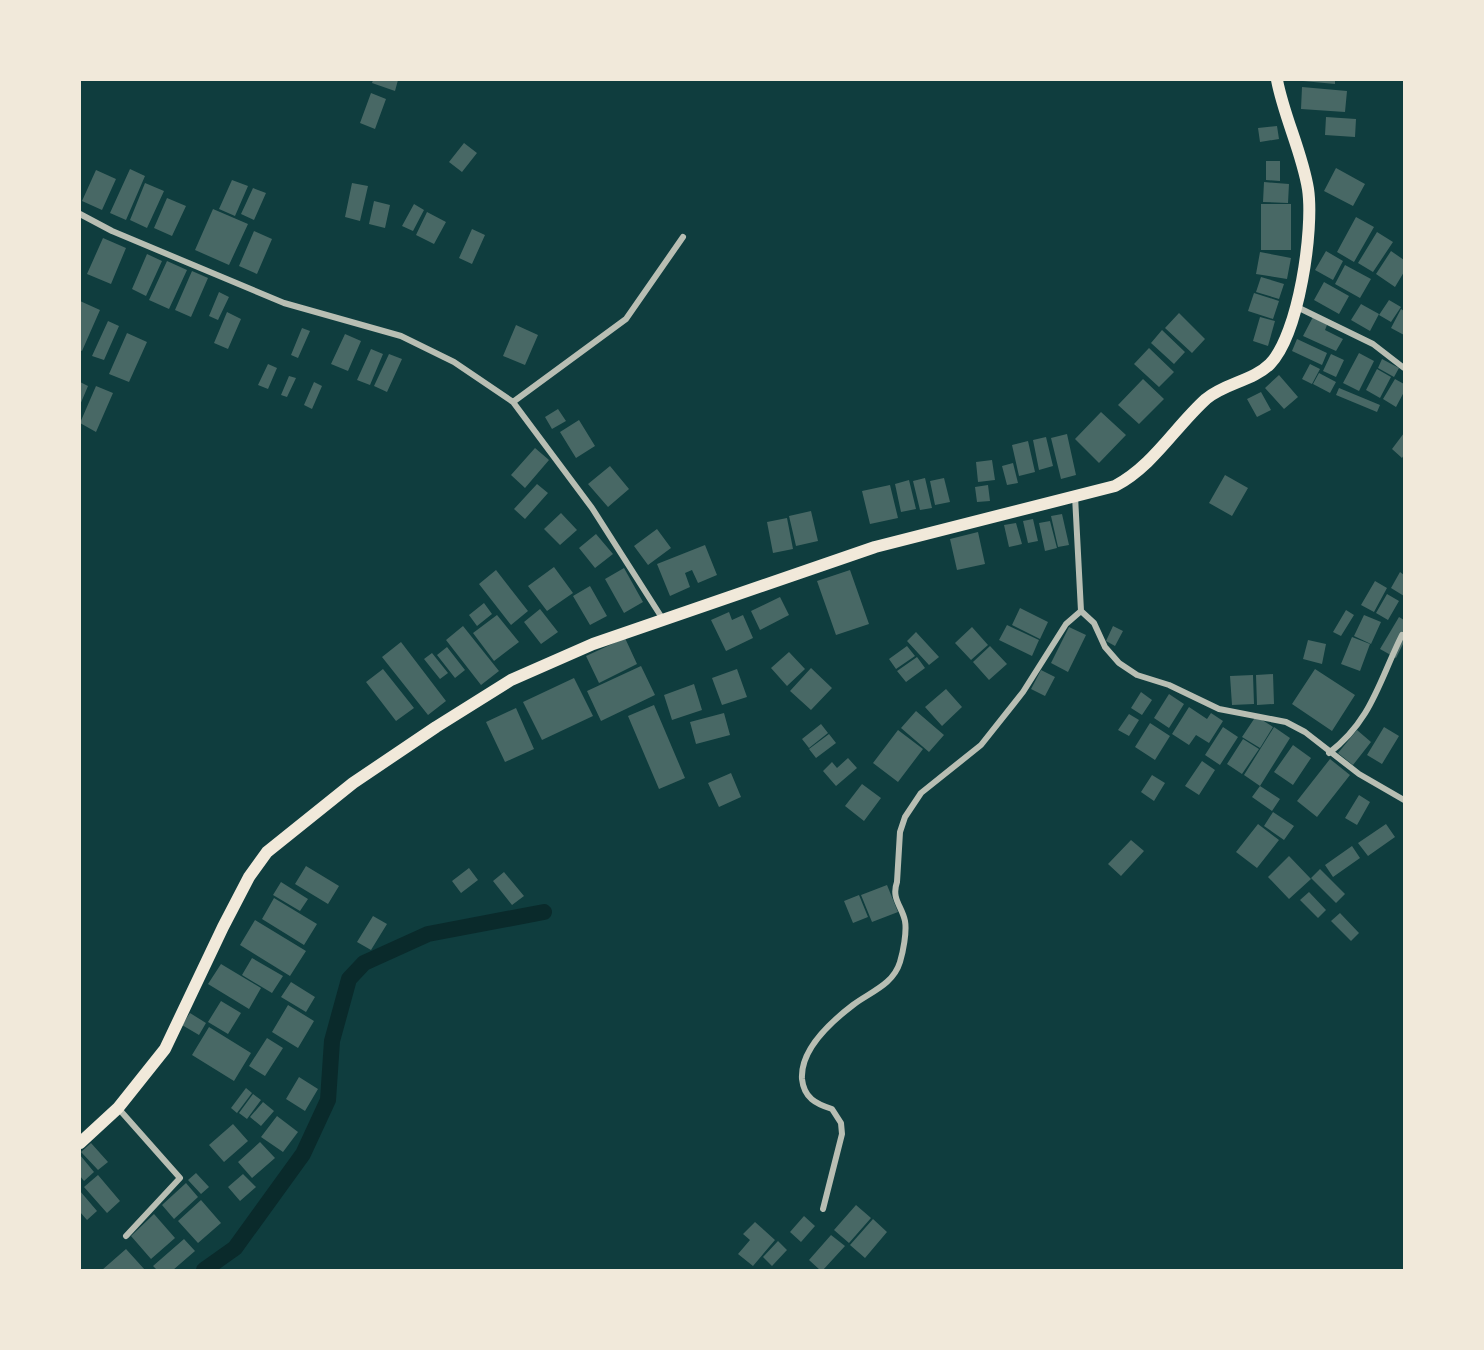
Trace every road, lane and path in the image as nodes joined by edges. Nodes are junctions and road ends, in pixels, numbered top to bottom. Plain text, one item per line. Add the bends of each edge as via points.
1 (1278, 80) edge
2 (80, 214) edge
3 (683, 237) dead end
4 (1297, 307) junction
5 (1404, 368) edge
6 (513, 402) junction
7 (1075, 496) junction
8 (1082, 611) junction
9 (664, 622) junction
10 (1402, 635) dead end
11 (1329, 753) junction
12 (1404, 800) edge
13 (118, 1108) junction
14 (80, 1143) edge
15 (823, 1209) dead end
16 (126, 1236) dead end

1 - 4 main road via 1310,204
2 - 6 street via 284,303 400,336 454,362
3 - 6 street via 626,318
4 - 5 street via 1373,344
4 - 7 main road via 1268,366 1210,395 1131,477 1115,486
6 - 9 street via 592,508
7 - 8 street
7 - 9 main road via 874,547
8 - 11 street via 1094,623 1105,647 1137,675 1169,685 1219,709 1286,722
8 - 15 street via 1066,624 1023,692 981,745 921,793 905,817 894,890 906,928 900,962 884,985 824,1031 802,1070 811,1100 832,1109 841,1124 842,1134
9 - 13 main road via 593,644 511,680 353,783 283,836 249,876 165,1049
10 - 11 street via 1371,705 1355,730
11 - 12 street
13 - 14 main road
13 - 16 street via 180,1178

